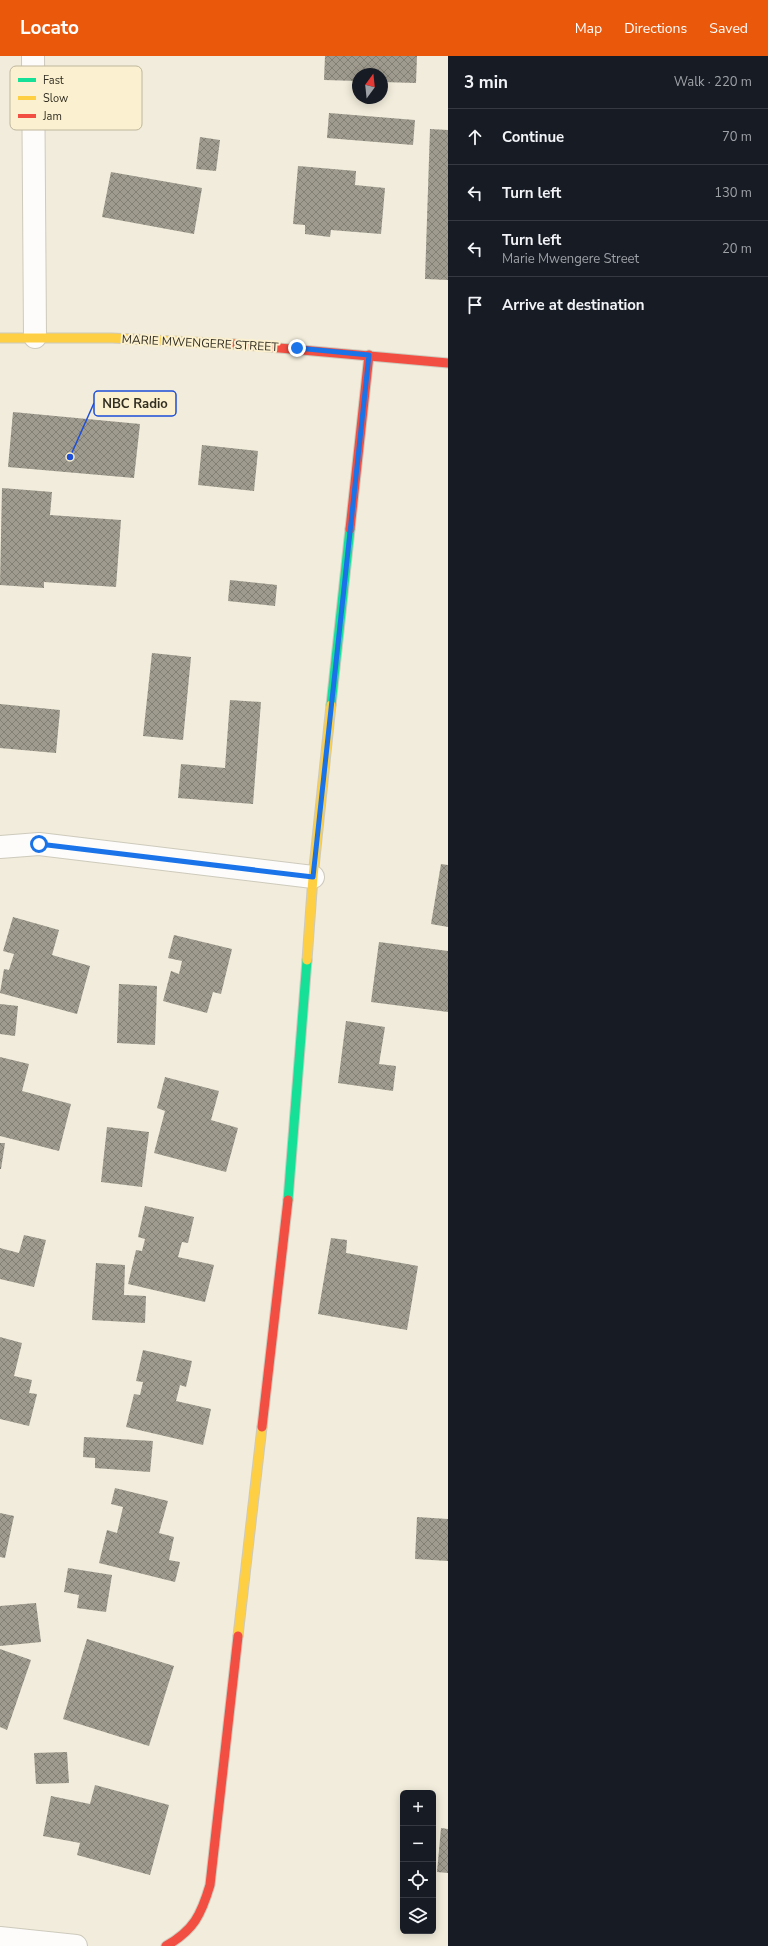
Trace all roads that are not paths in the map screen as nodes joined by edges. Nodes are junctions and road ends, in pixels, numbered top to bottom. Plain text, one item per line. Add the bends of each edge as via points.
1 (33, 56) edge
2 (33, 66) edge
3 (34, 130) edge
4 (35, 337) junction
5 (0, 338) edge
6 (369, 355) junction
7 (448, 363) edge
8 (0, 847) edge
9 (313, 877) junction
10 (0, 1938) edge
11 (76, 1946) edge
12 (166, 1946) edge

1 - 2 street
3 - 4 street
4 - 5 street, MARIE MWENGERE STREET
4 - 6 street, MARIE MWENGERE STREET via 210,342
6 - 7 street, MARIE MWENGERE STREET
6 - 9 street
8 - 9 street via 39,844
9 - 12 street via 287,1210 210,1885 200,1917 182,1937
10 - 11 street

